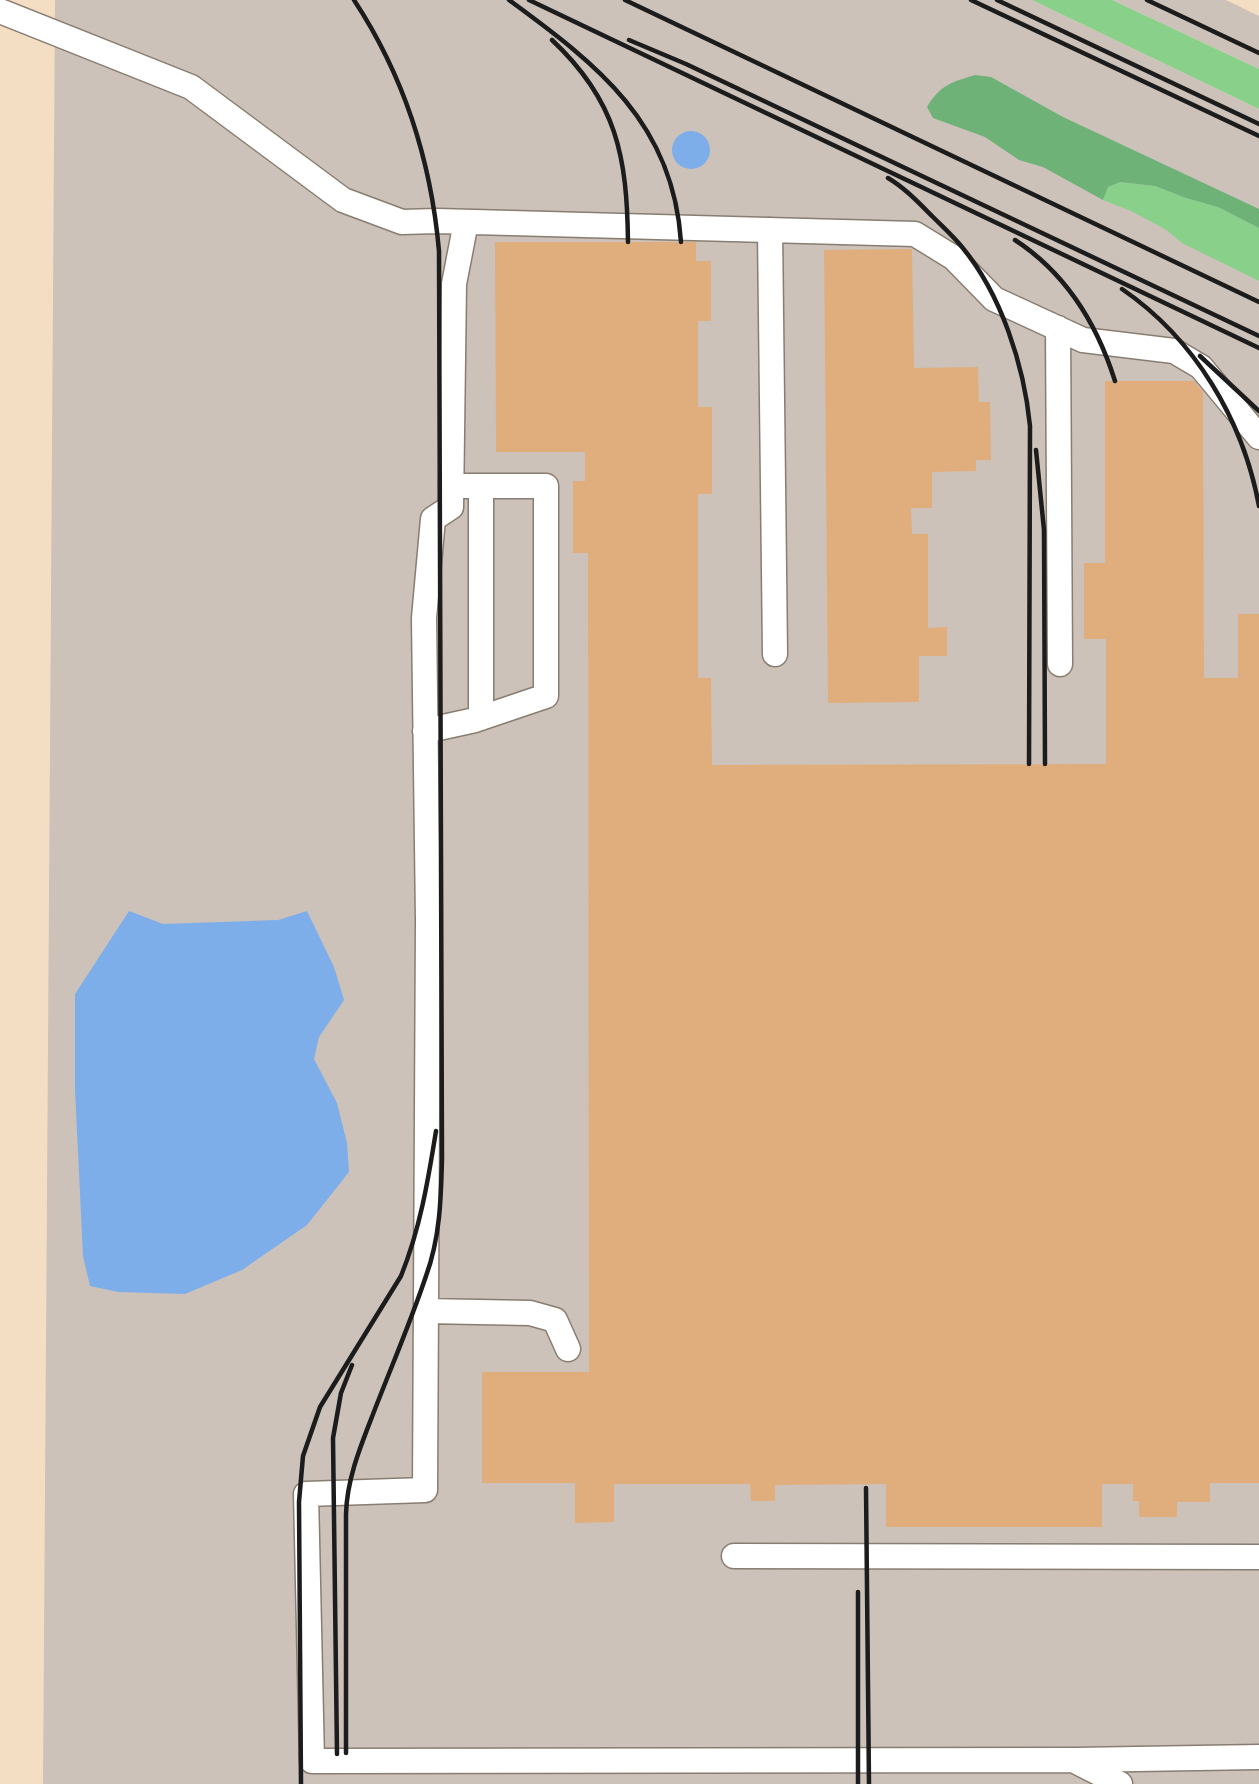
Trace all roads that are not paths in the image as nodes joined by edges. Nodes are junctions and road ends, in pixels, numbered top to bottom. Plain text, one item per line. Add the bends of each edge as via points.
1 (0, 11) edge
2 (466, 222) junction
3 (770, 230) junction
4 (1058, 328) junction
5 (1259, 438) edge
6 (451, 486) junction
7 (481, 486) junction
8 (775, 654) dead end
9 (1060, 664) dead end
10 (481, 718) junction
11 (426, 731) junction
12 (426, 1311) junction
13 (568, 1349) dead end
14 (734, 1556) dead end
15 (1259, 1557) edge
16 (1259, 1757) edge
17 (1075, 1760) junction
18 (1120, 1784) edge

1 - 2 lane via 191,87 343,200 402,222
2 - 3 lane
2 - 6 lane via 454,284
3 - 4 lane via 915,234 954,258 994,299
3 - 8 lane
4 - 5 lane via 1083,340 1174,351 1201,367
4 - 9 lane
6 - 7 lane
6 - 11 lane via 451,507 433,519 424,618
7 - 10 lane
7 - 10 lane via 546,486 546,696
10 - 11 lane
11 - 12 lane
12 - 13 lane via 530,1313 555,1320
12 - 17 lane via 425,1490 306,1494 312,1761
14 - 15 lane
16 - 17 lane
17 - 18 lane

